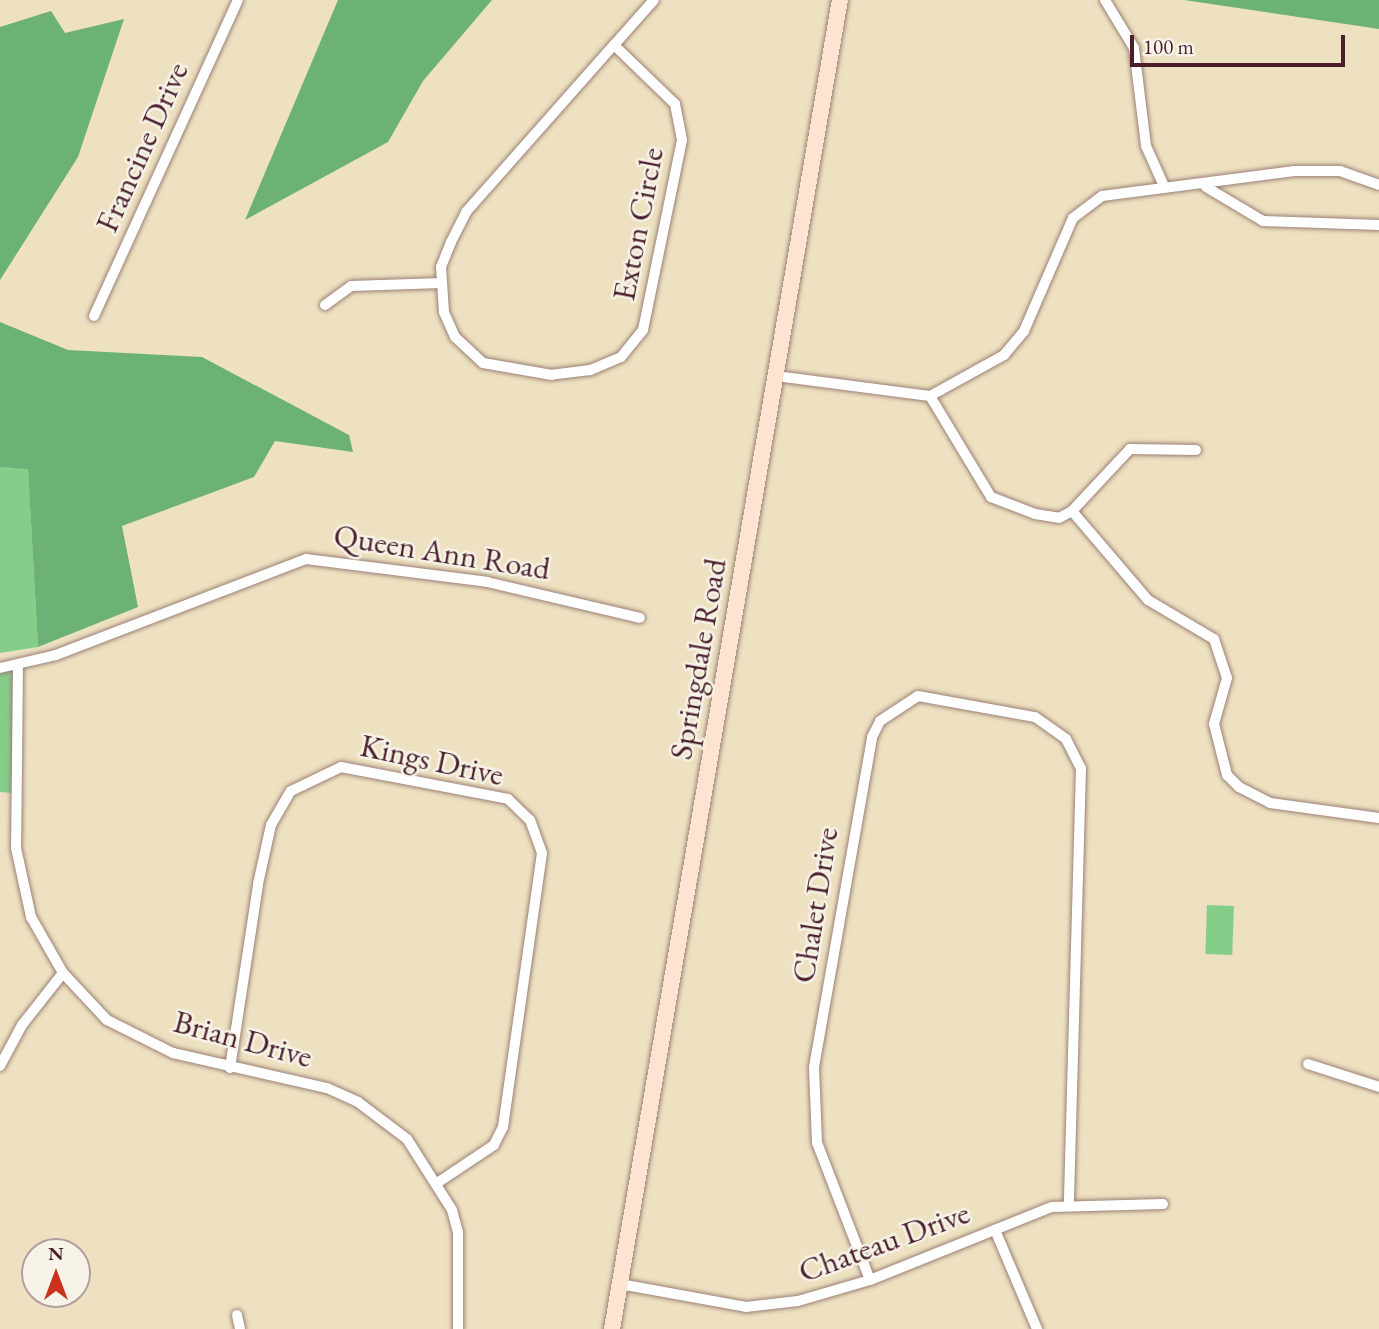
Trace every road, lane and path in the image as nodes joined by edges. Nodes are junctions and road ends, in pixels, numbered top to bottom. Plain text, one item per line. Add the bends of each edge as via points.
1 (238, 0) edge
2 (654, 0) edge
3 (840, 0) edge
4 (1105, 0) edge
5 (614, 45) junction
6 (1379, 185) edge
7 (1164, 186) junction
8 (1206, 187) junction
9 (1379, 225) edge
10 (442, 283) junction
11 (325, 305) dead end
12 (94, 316) dead end
13 (776, 376) junction
14 (930, 396) junction
15 (1196, 450) dead end
16 (1072, 511) junction
17 (640, 618) dead end
18 (18, 665) junction
19 (0, 668) edge
20 (1379, 818) edge
21 (63, 973) junction
22 (1308, 1064) dead end
23 (0, 1066) edge
24 (230, 1068) junction
25 (1379, 1087) edge
26 (437, 1183) junction
27 (1069, 1204) junction
28 (1163, 1204) dead end
29 (995, 1230) junction
30 (870, 1280) junction
31 (620, 1284) junction
32 (237, 1315) dead end
33 (240, 1329) edge
34 (458, 1329) edge
35 (612, 1329) edge
36 (1037, 1329) edge

1 - 12 street, Francine Drive
2 - 5 street, Exton Circle
3 - 13 main road, Springdale Road
4 - 7 street via 1134,48 1146,146
5 - 10 street, Exton Circle via 466,212 441,267
5 - 10 street, Exton Circle via 675,104 682,140 643,330 621,357 590,370 552,375 502,369 483,363 455,337 444,312
6 - 8 street via 1340,170 1230,177
7 - 8 street
7 - 14 street via 1132,188 1088,204 1073,218 1017,339 1004,355
8 - 9 street via 1263,221
10 - 11 street via 351,286
13 - 14 street
13 - 31 main road, Springdale Road
14 - 16 street via 991,497 1035,514 1059,518
15 - 16 street via 1130,449
16 - 20 street via 1148,600 1214,639 1224,656 1227,678 1214,724 1227,775 1250,797 1270,803
17 - 18 street, Queen Ann Road via 486,582 306,559
18 - 19 street, Queen Ann Road
18 - 21 street, Brian Drive via 16,848 31,917
21 - 23 street via 22,1025
21 - 24 street, Brian Drive via 107,1020 173,1053
22 - 25 street
24 - 26 street, Brian Drive via 358,1101 407,1139
24 - 26 street, Kings Drive via 258,884 271,825 291,791 341,767 508,799 530,820 542,853 503,1127 494,1145
26 - 34 street, Brian Drive via 458,1232
27 - 28 street, Chateau Drive
27 - 29 street, Chateau Drive
27 - 30 street, Chalet Drive via 1081,768 1056,729 1035,718 918,696 880,721 872,737 812,1098 817,1143
29 - 30 street, Chateau Drive
29 - 36 street
30 - 31 street, Chateau Drive via 798,1301 746,1307
31 - 35 main road, Springdale Road
32 - 33 street

